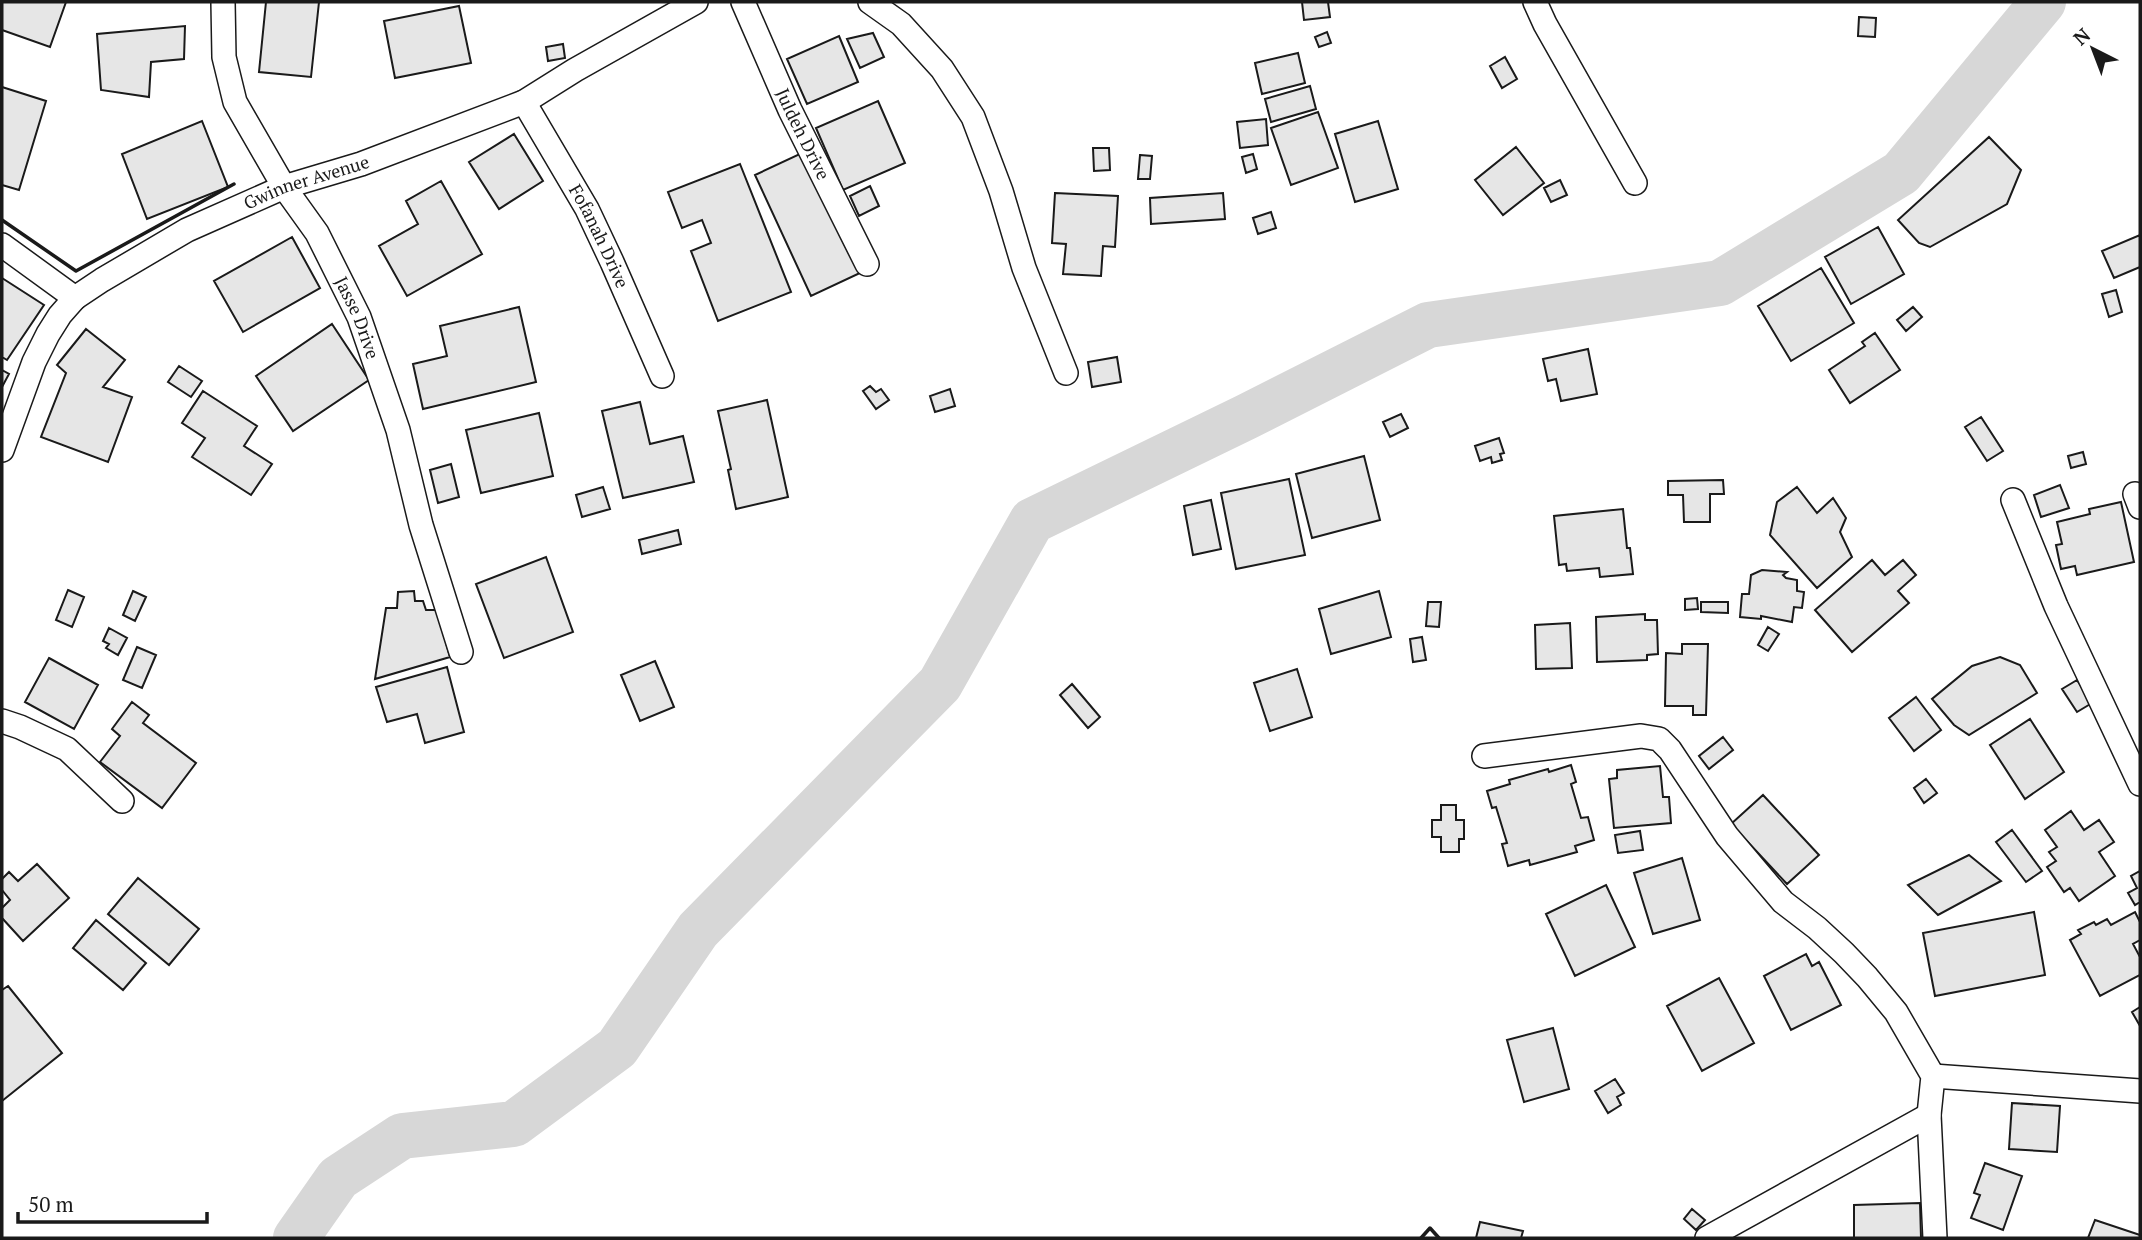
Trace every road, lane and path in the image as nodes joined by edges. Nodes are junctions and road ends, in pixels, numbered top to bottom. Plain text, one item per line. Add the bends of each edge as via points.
1 (223, 2) edge
2 (696, 2) edge
3 (743, 2) edge
4 (870, 2) edge
5 (1535, 2) edge
6 (656, 12) edge
7 (524, 102) junction
8 (1636, 183) dead end
9 (284, 187) junction
10 (2, 245) edge
11 (867, 264) dead end
12 (75, 298) junction
13 (1066, 373) dead end
14 (662, 376) dead end
15 (2, 450) edge
16 (2013, 500) dead end
17 (461, 652) dead end
18 (2, 720) edge
19 (1484, 756) dead end
20 (2140, 784) edge
21 (122, 801) dead end
22 (1933, 1076) junction
23 (2140, 1091) edge
24 (1929, 1115) junction
25 (1707, 1238) edge
26 (1935, 1238) edge

1 - 9 street, Jasse Drive via 224,57 235,102
2 - 6 street, Gwinner Avenue
3 - 11 street, Juldeh Drive via 790,110
4 - 13 street via 901,24 942,69 972,117
5 - 8 street
6 - 7 street, Gwinner Avenue
7 - 9 street, Gwinner Avenue via 361,164
7 - 14 street, Fofanah Drive via 587,209
9 - 12 street, Gwinner Avenue via 187,230
9 - 17 street, Jasse Drive via 317,233 359,317 398,430 421,525
10 - 12 street
12 - 15 street, Gwinner Avenue via 34,362
16 - 20 street via 2056,606
18 - 21 street via 67,749
19 - 22 street via 1641,736 1659,739 1727,836 1783,902 1844,953 1896,1012
22 - 23 street
22 - 24 street
24 - 25 street
24 - 26 street

